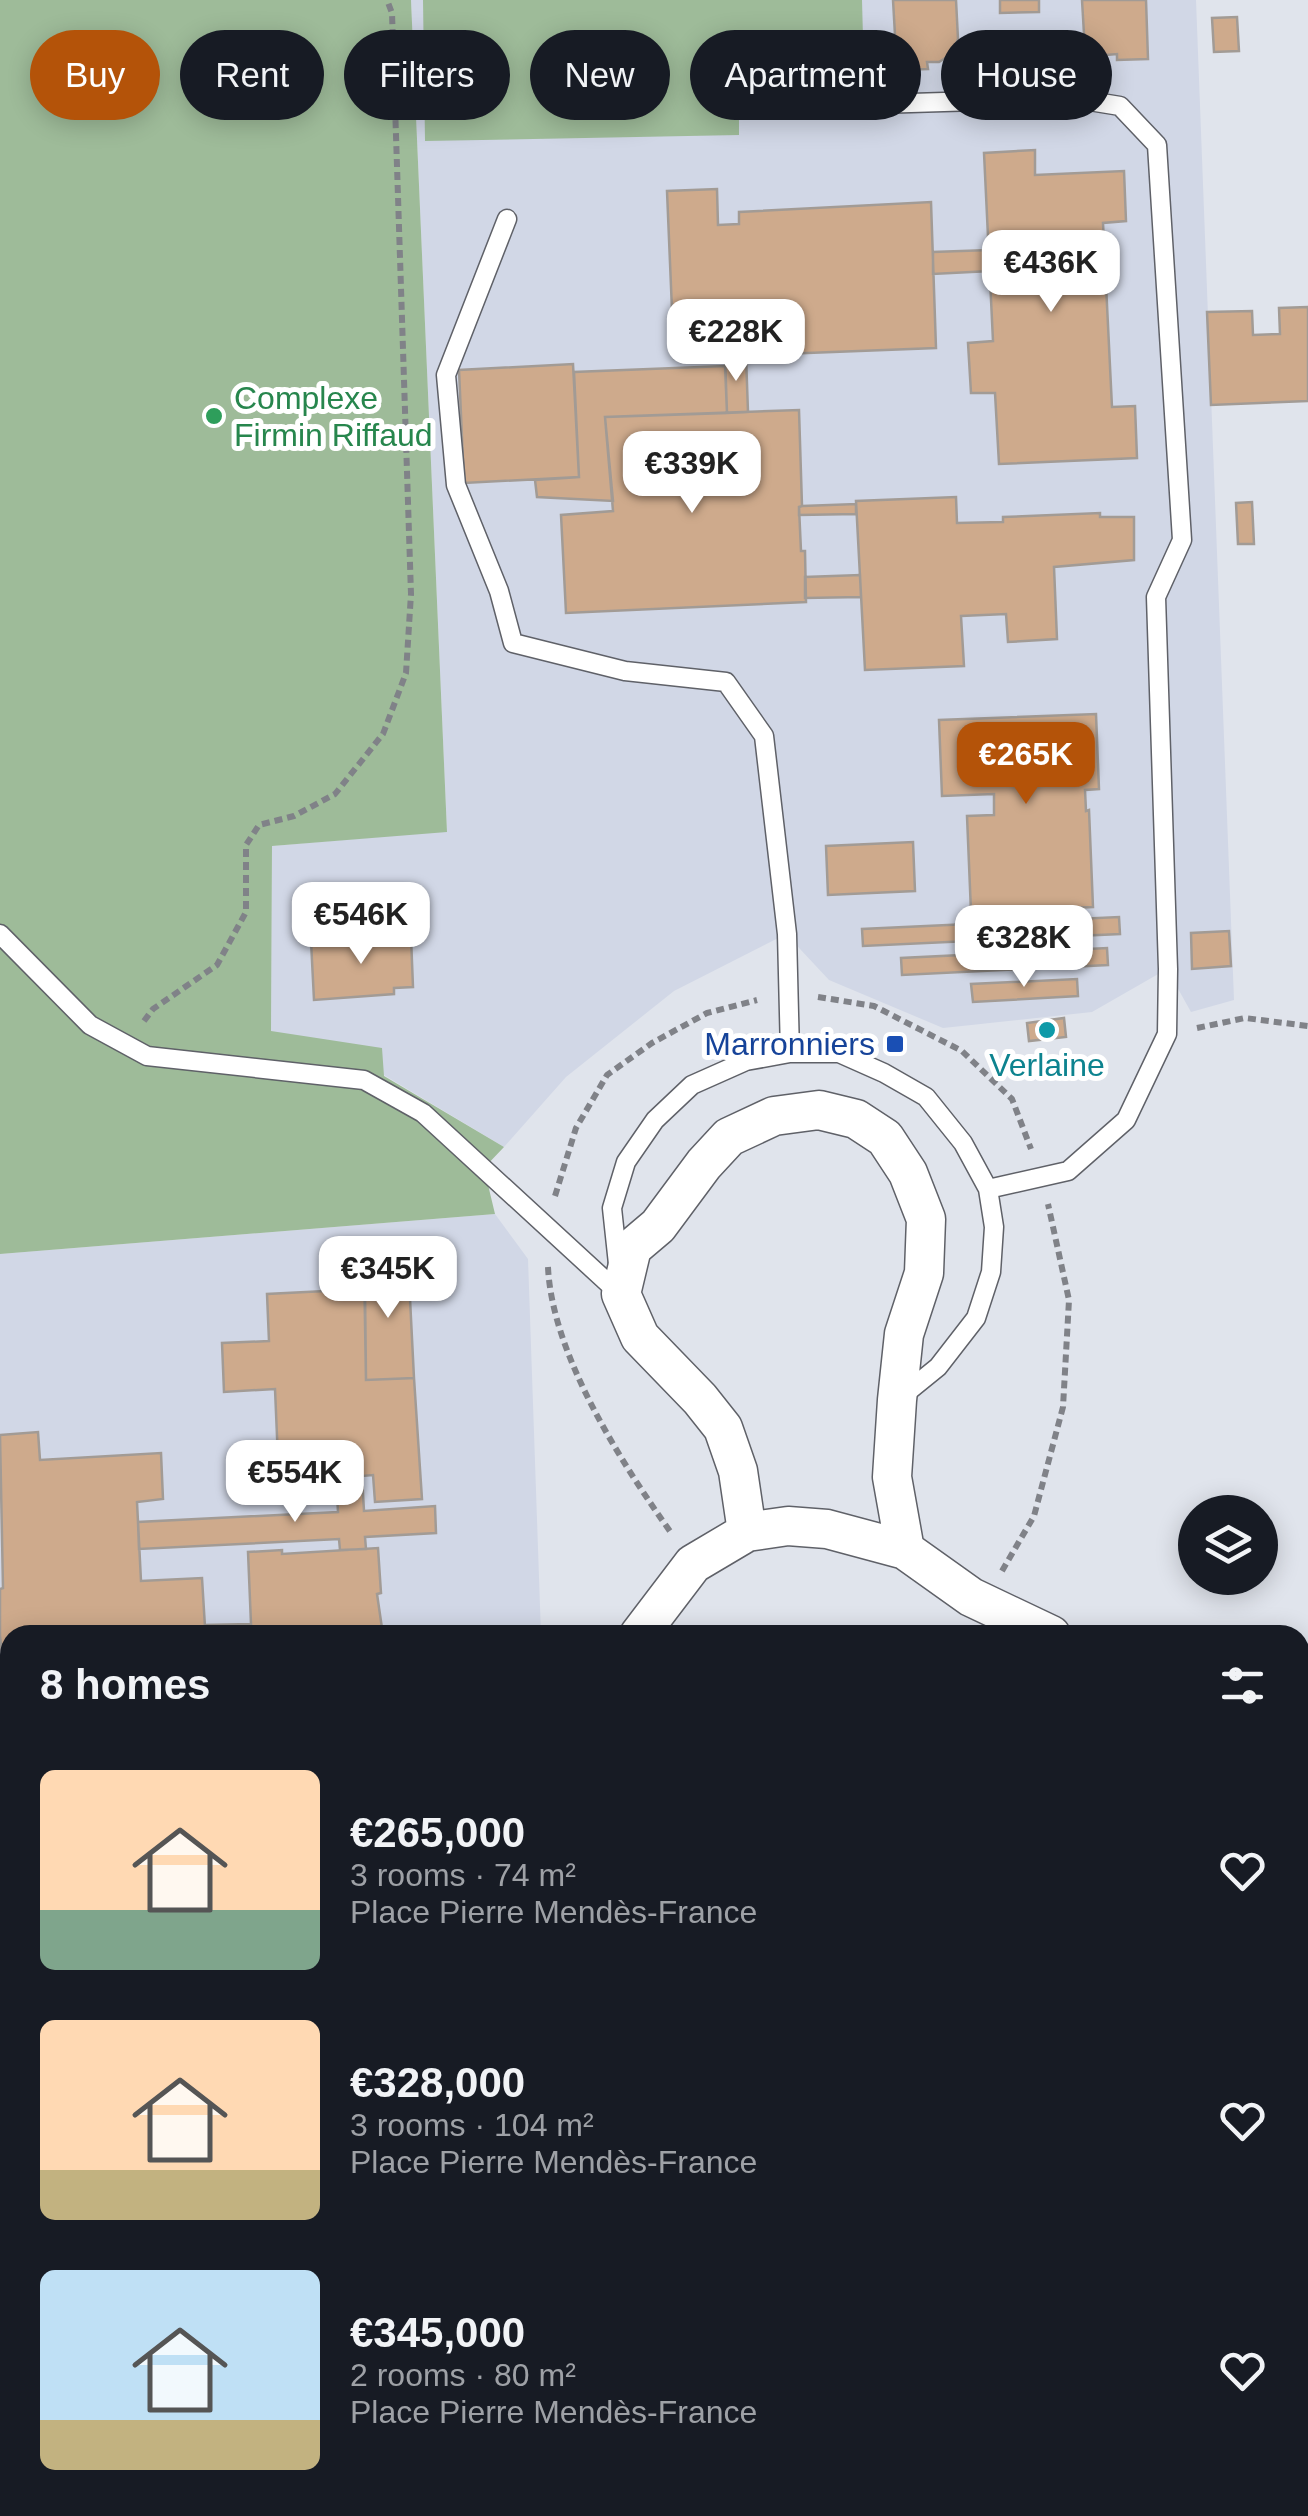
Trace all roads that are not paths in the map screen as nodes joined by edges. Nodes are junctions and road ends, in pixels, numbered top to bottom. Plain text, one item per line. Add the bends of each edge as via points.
1 (921, 103) edge
2 (506, 219) dead end
3 (0, 934) edge
4 (790, 1053) junction
5 (988, 1189) junction
6 (621, 1294) junction
7 (897, 1400) junction
8 (747, 1532) junction
9 (906, 1550) junction
10 (647, 1625) edge
11 (1031, 1625) edge

1 - 5 lane via 1071,98 1120,106 1156,145 1182,540 1156,598 1166,1034 1126,1120 1068,1171
2 - 4 lane via 446,375 456,485 513,643 625,671 726,682 764,736 787,934
3 - 6 lane via 90,1025 148,1056 364,1080 422,1113
4 - 5 lane via 839,1053 926,1098 963,1143
4 - 6 lane via 746,1061 692,1085 626,1162 612,1208
5 - 7 lane via 994,1227 990,1272 976,1318 938,1367
6 - 7 street via 632,1248 658,1226 729,1137 774,1116 820,1110 856,1119 885,1138 926,1219 924,1272 904,1334
6 - 8 street via 640,1336 723,1428
7 - 9 street via 892,1478
8 - 9 street via 827,1529
8 - 10 street via 694,1564
9 - 11 street

